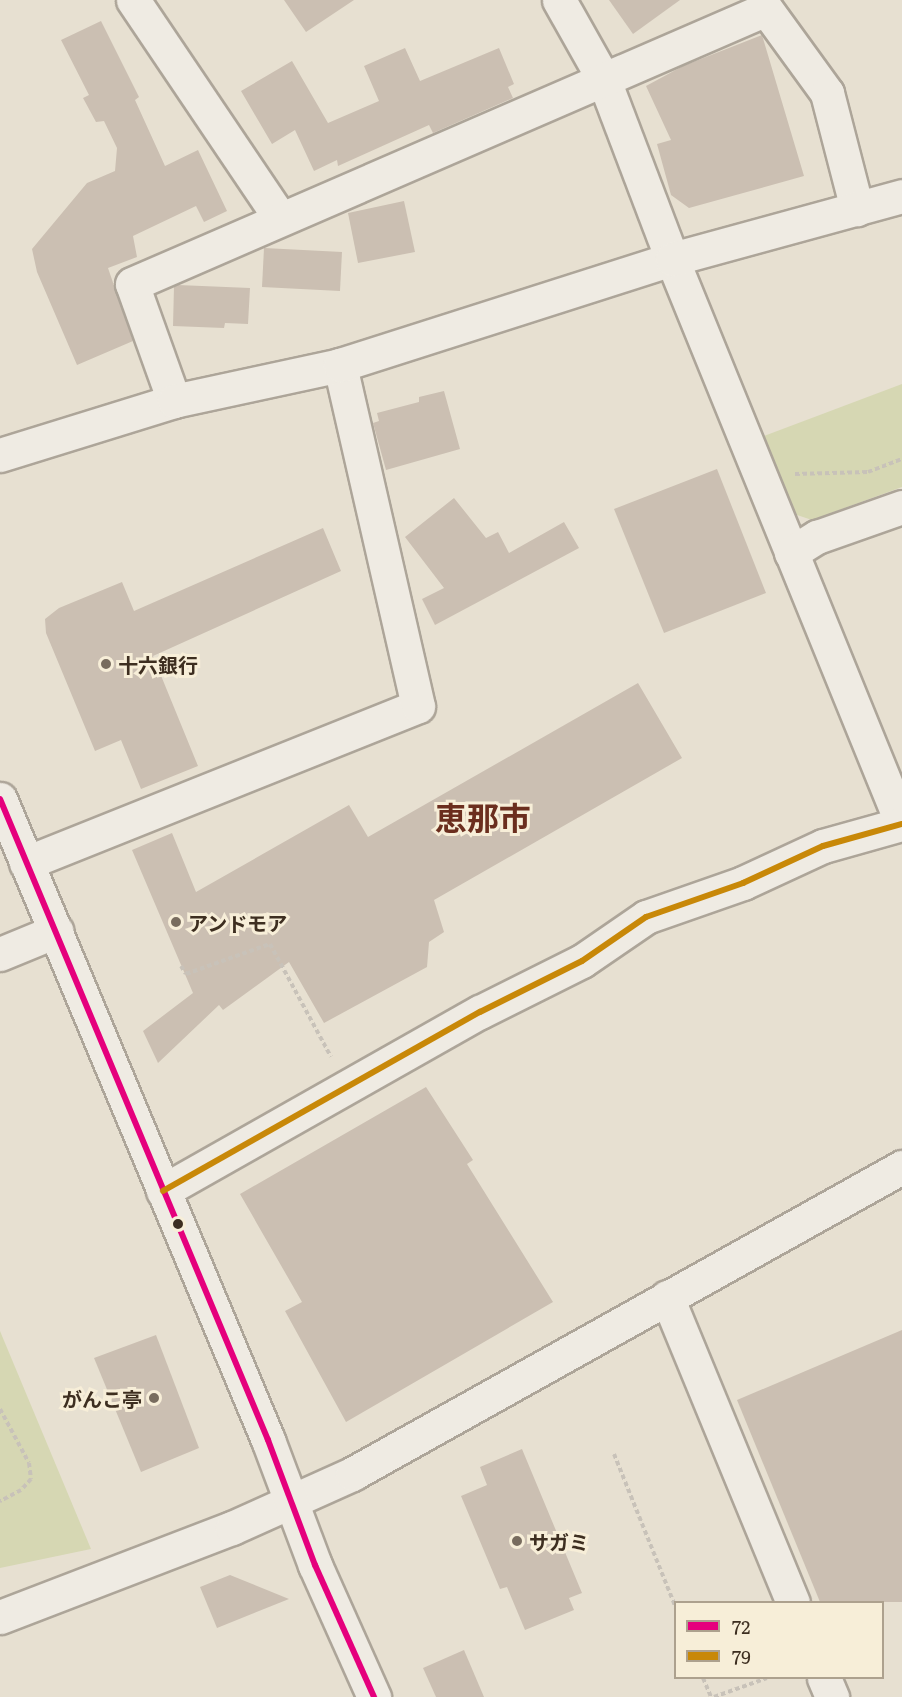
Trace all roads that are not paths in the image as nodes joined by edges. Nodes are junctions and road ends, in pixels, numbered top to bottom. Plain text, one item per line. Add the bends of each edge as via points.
1 (133, 0) edge
2 (559, 0) edge
3 (604, 80) junction
4 (902, 196) edge
5 (857, 209) junction
6 (280, 218) junction
7 (672, 260) junction
8 (340, 365) junction
9 (174, 401) junction
10 (0, 454) edge
11 (902, 507) edge
12 (791, 553) junction
13 (0, 799) edge
14 (902, 824) edge
15 (26, 863) junction
16 (56, 931) junction
17 (0, 954) edge
18 (902, 1167) edge
19 (163, 1191) junction
20 (667, 1297) junction
21 (290, 1503) junction
22 (793, 1601) edge
23 (0, 1617) edge
24 (825, 1679) edge
25 (374, 1697) edge
26 (832, 1697) edge

1 - 6 street
2 - 3 street
3 - 5 street via 766,9 827,93
3 - 6 street
3 - 7 street
4 - 5 street
5 - 7 street
6 - 9 street via 132,284
7 - 8 street
7 - 12 street
8 - 9 street
8 - 15 street via 418,706
9 - 10 street
11 - 12 street via 817,537
12 - 14 street
13 - 15 street
14 - 19 street via 823,846 743,883 646,917 582,961 480,1012
15 - 16 street
16 - 17 street
16 - 19 street
18 - 20 street
19 - 21 street via 268,1440
20 - 21 street via 352,1474
20 - 22 street
21 - 23 street
21 - 25 street
24 - 26 street

